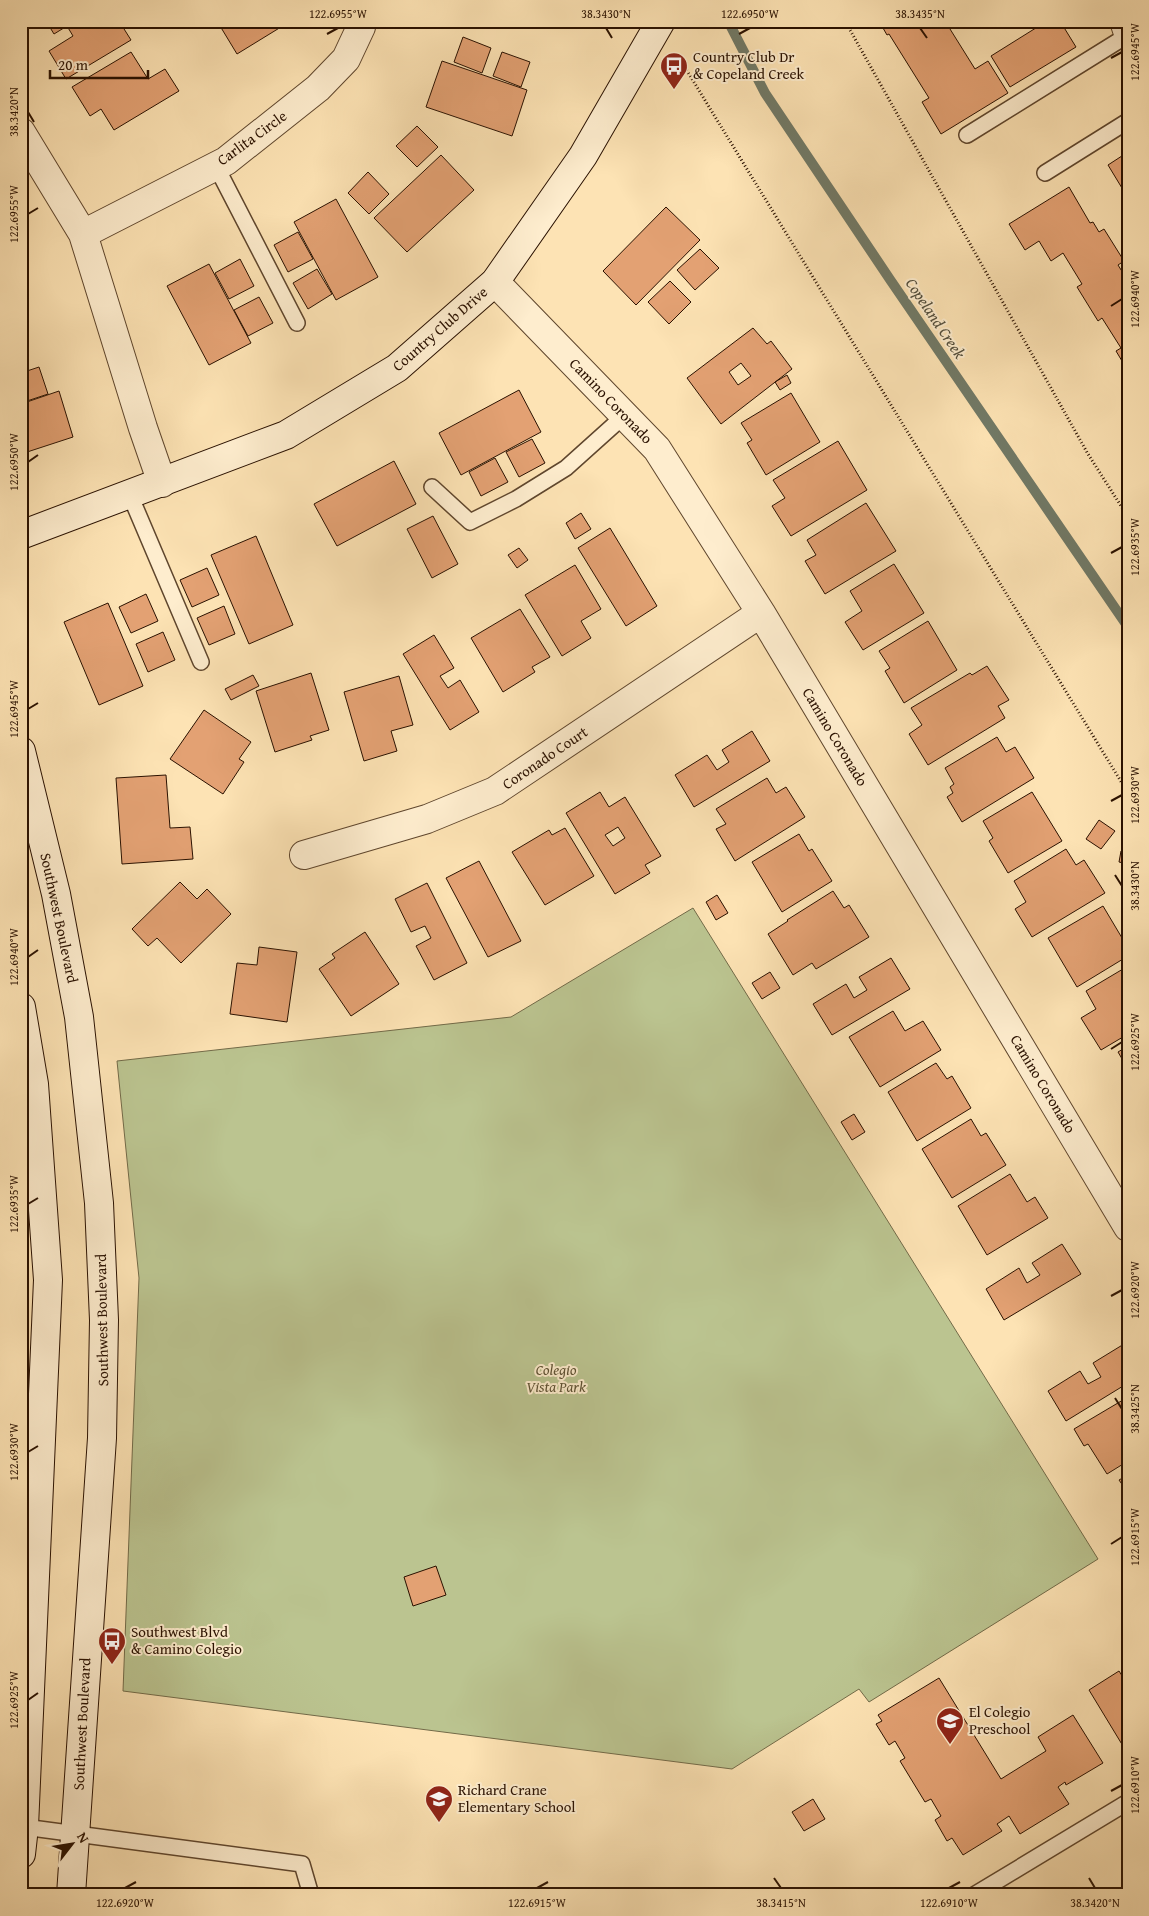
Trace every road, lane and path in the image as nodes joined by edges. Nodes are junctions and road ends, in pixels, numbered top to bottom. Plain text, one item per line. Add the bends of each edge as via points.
1 (362, 21) edge
2 (661, 21) edge
3 (845, 21) edge
4 (1124, 21) edge
5 (1128, 34) edge
6 (681, 61) dead end
7 (1128, 122) edge
8 (21, 132) edge
9 (967, 135) dead end
10 (216, 166) junction
11 (1045, 173) dead end
12 (83, 234) junction
13 (495, 282) junction
14 (297, 323) dead end
15 (625, 416) junction
16 (162, 483) junction
17 (432, 487) dead end
18 (130, 495) junction
19 (1128, 517) edge
20 (21, 535) edge
21 (761, 613) junction
22 (201, 662) dead end
23 (21, 751) edge
24 (1128, 793) edge
25 (304, 855) dead end
26 (21, 1007) edge
27 (1128, 1227) edge
28 (1128, 1802) edge
29 (24, 1827) junction
30 (76, 1834) junction
31 (21, 1854) edge
32 (71, 1895) edge
33 (311, 1895) edge
34 (974, 1895) edge

1 - 10 street, Carlita Circle via 346,58 318,88
2 - 13 street, Country Club Drive via 583,156
3 - 19 path via 1088,454
4 - 5 street
5 - 9 lane
6 - 24 path
7 - 11 lane
8 - 12 street
10 - 12 street, Carlita Circle
10 - 14 lane
12 - 16 street
13 - 15 street, Camino Coronado
13 - 16 street, Country Club Drive via 389,373 286,435
15 - 17 lane via 566,468 516,499 470,522
15 - 21 street, Camino Coronado via 657,449
16 - 18 street, Country Club Drive
18 - 20 street, Country Club Drive
18 - 22 lane
21 - 25 street, Coronado Court via 495,791 427,819
21 - 27 street, Camino Coronado
23 - 30 street, Southwest Boulevard via 56,894 79,1018 100,1213 104,1320 102,1438
26 - 29 street via 34,1084 48,1280
28 - 34 lane
29 - 30 lane
29 - 31 street
30 - 32 street, Southwest Boulevard
30 - 33 lane via 302,1864

